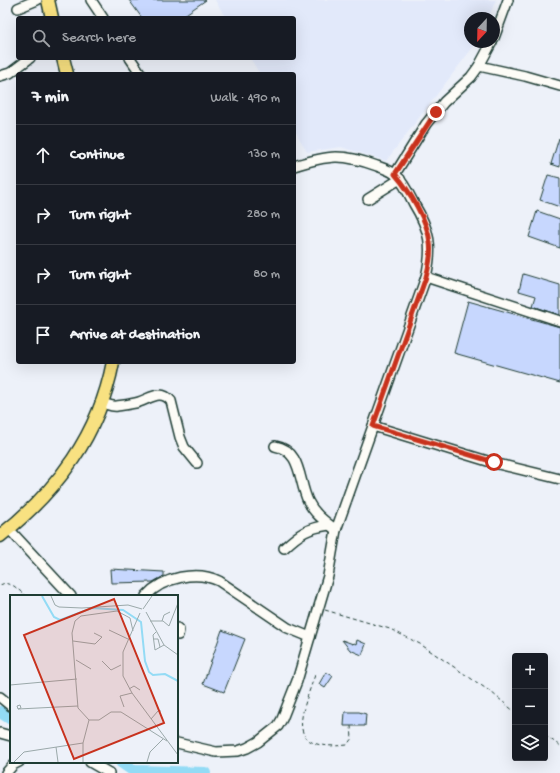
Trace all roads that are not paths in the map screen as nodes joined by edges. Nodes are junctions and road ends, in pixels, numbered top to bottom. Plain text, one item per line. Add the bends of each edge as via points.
1 (37, 0) edge
2 (48, 0) edge
3 (91, 0) edge
4 (508, 0) edge
5 (18, 8) dead end
6 (52, 16) edge
7 (102, 16) edge
8 (500, 22) edge
9 (489, 48) edge
10 (27, 60) edge
11 (63, 60) edge
12 (131, 60) edge
13 (479, 66) junction
14 (66, 72) edge
15 (140, 72) edge
16 (0, 76) edge
17 (560, 86) edge
18 (296, 165) edge
19 (398, 176) junction
20 (368, 199) dead end
21 (426, 277) junction
22 (560, 321) edge
23 (112, 364) edge
24 (102, 403) junction
25 (373, 426) junction
26 (275, 446) dead end
27 (197, 463) dead end
28 (560, 480) edge
29 (333, 528) junction
30 (4, 532) edge
31 (284, 548) dead end
32 (69, 595) edge
33 (147, 595) edge
34 (310, 636) junction
35 (0, 697) edge
36 (10, 705) edge
37 (0, 733) edge
38 (10, 736) edge
39 (178, 743) edge
40 (17, 763) edge
41 (92, 763) edge
42 (6, 773) edge
43 (110, 773) edge

1 - 5 street
2 - 6 main road
3 - 7 street
4 - 8 street
9 - 13 street
10 - 16 street via 10,73
11 - 14 main road
12 - 15 street
13 - 17 street
13 - 19 street via 465,84 436,112
18 - 19 street via 340,156 362,160
19 - 20 street
19 - 21 street via 428,229 430,244
21 - 22 street
21 - 25 street
23 - 24 main road
24 - 27 street via 115,407 140,402 160,394 167,397 171,402 184,447
24 - 30 main road via 79,453 43,497
25 - 28 street
25 - 29 street via 354,485
26 - 29 street via 286,448 291,453 308,502
29 - 31 street via 313,527
29 - 34 street via 328,576
30 - 32 street
33 - 34 street via 171,581 199,574 210,576 288,628
34 - 39 street via 297,681 282,718 269,734 247,748 229,752 216,752
35 - 36 street
37 - 38 street
40 - 42 street
41 - 43 street

